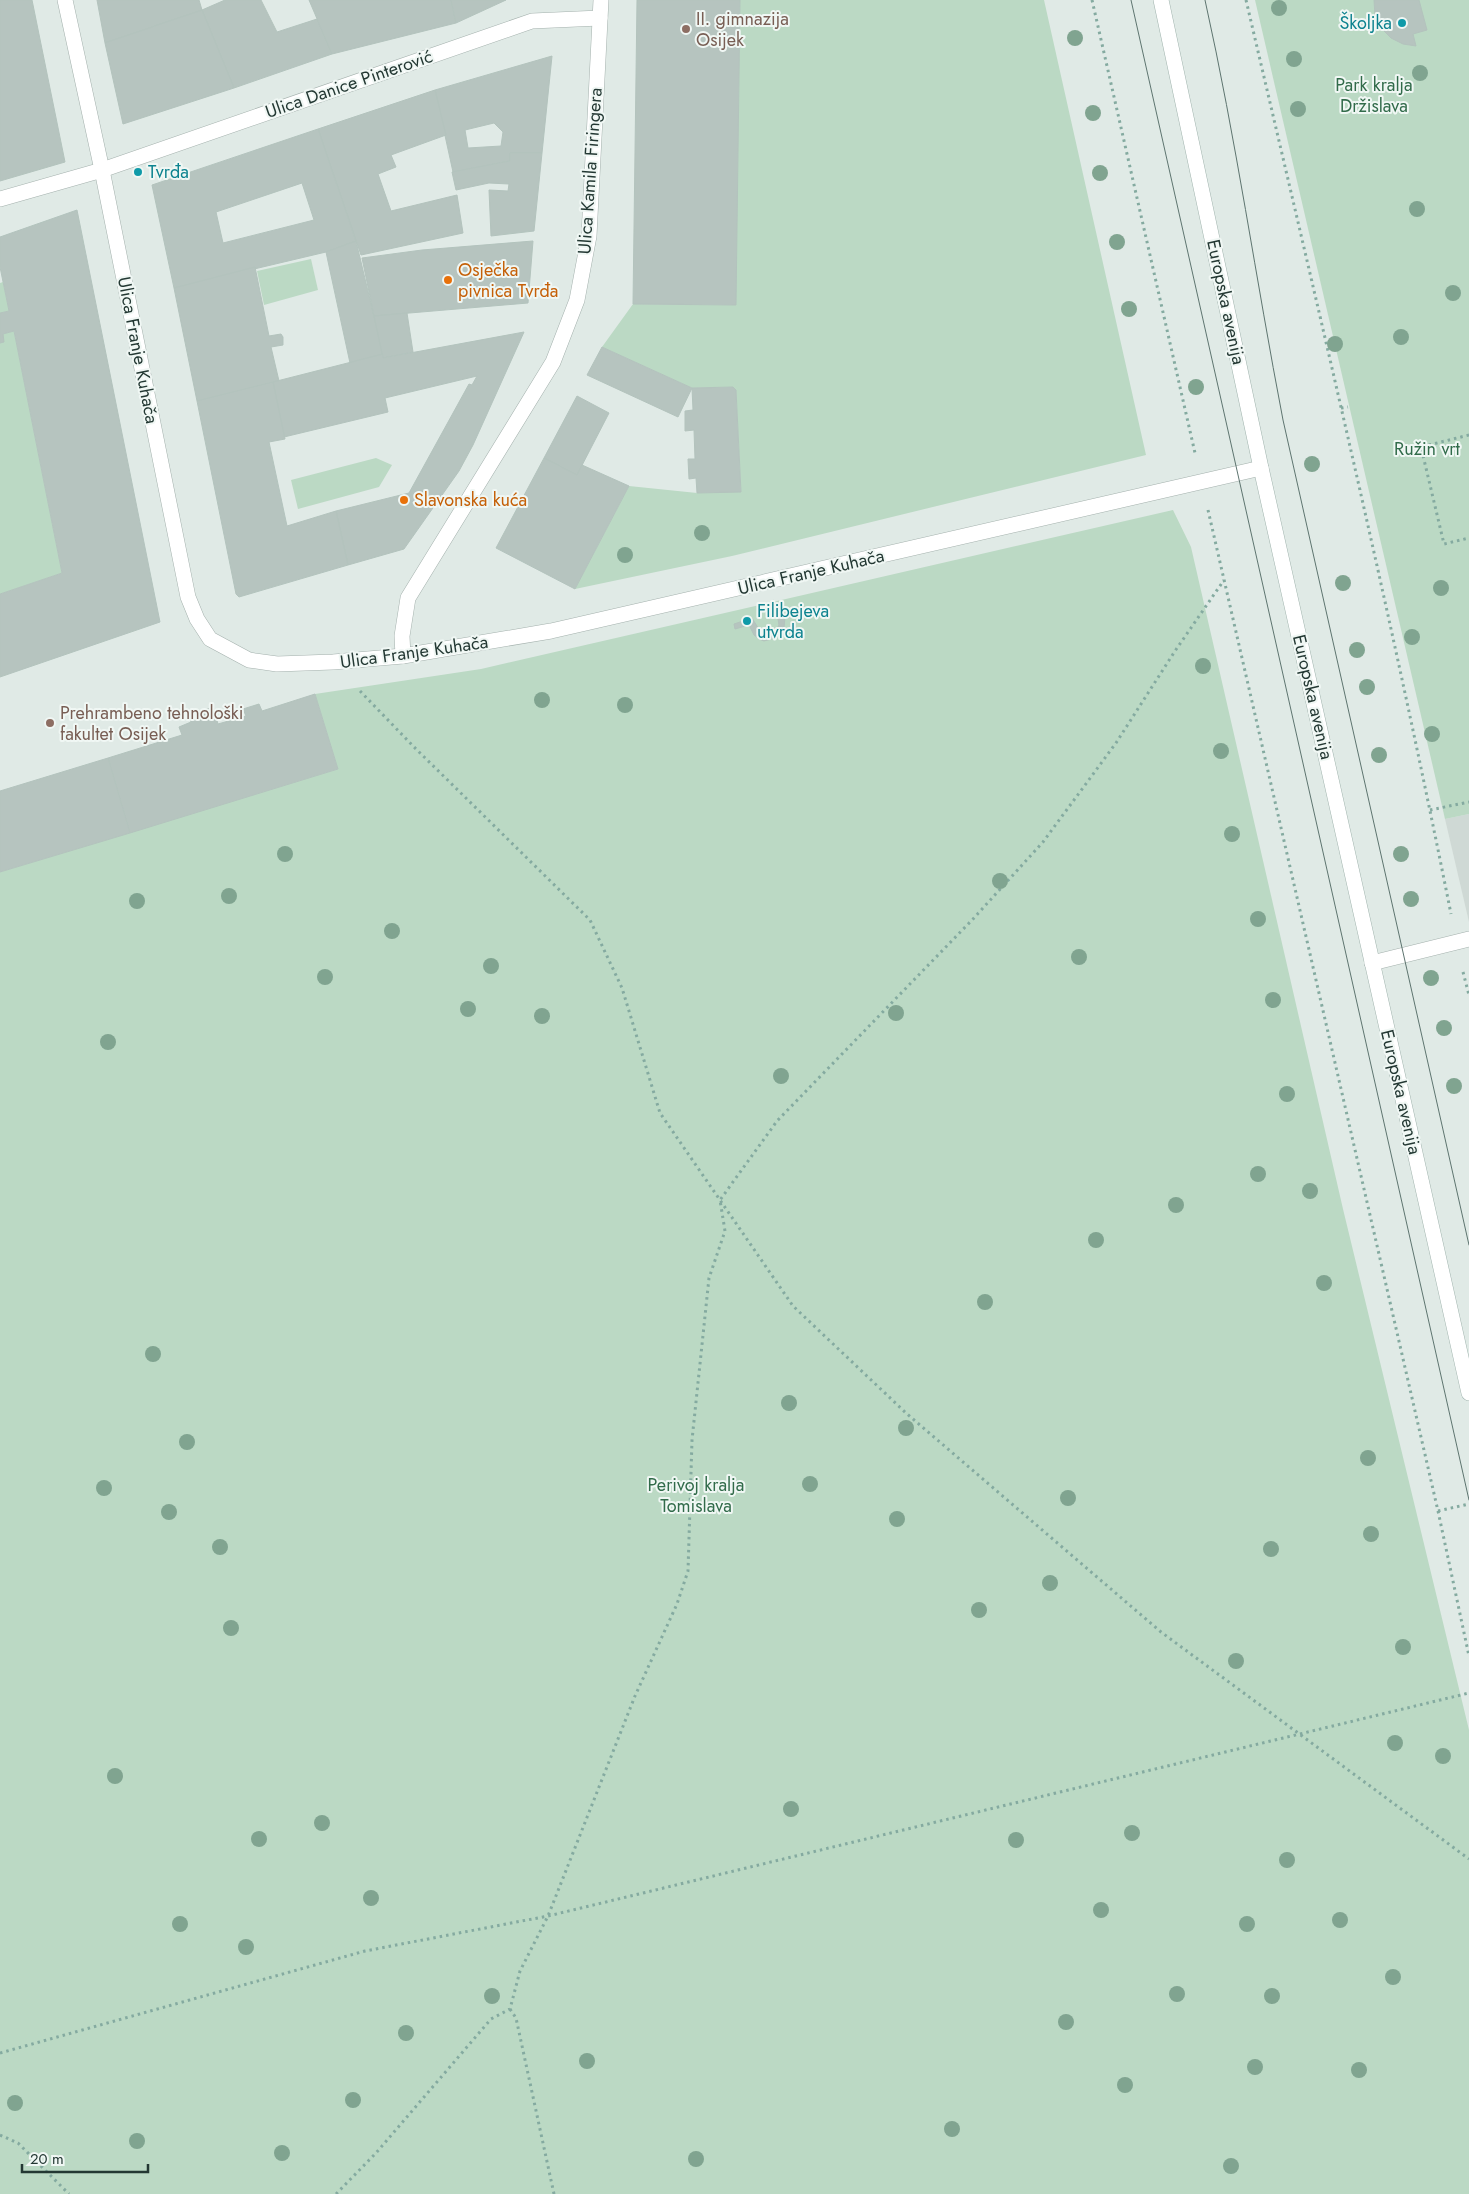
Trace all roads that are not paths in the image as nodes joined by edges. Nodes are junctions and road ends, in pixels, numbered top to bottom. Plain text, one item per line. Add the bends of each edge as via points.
1 (65, 0) edge
2 (601, 0) edge
3 (1160, 0) edge
4 (600, 18) junction
5 (102, 170) junction
6 (0, 199) edge
7 (1261, 468) junction
8 (403, 656) junction
9 (1463, 941) edge
10 (1372, 963) junction
11 (1469, 1394) edge

1 - 5 street, Ulica Franje Kuhača
2 - 4 street, Ulica Kamila Firingera
3 - 7 street, Europska avenija
4 - 5 street, Ulica Danice Pinterović via 532,21
4 - 8 street, Ulica Kamila Firingera via 589,236 577,300 553,362 408,598 402,636
5 - 6 street, Ulica Danice Pinterović
5 - 8 street, Ulica Franje Kuhača via 188,597 197,619 210,639 249,660 277,664
7 - 8 street, Ulica Franje Kuhača via 551,631
7 - 10 street, Europska avenija
9 - 10 street
10 - 11 street, Europska avenija

